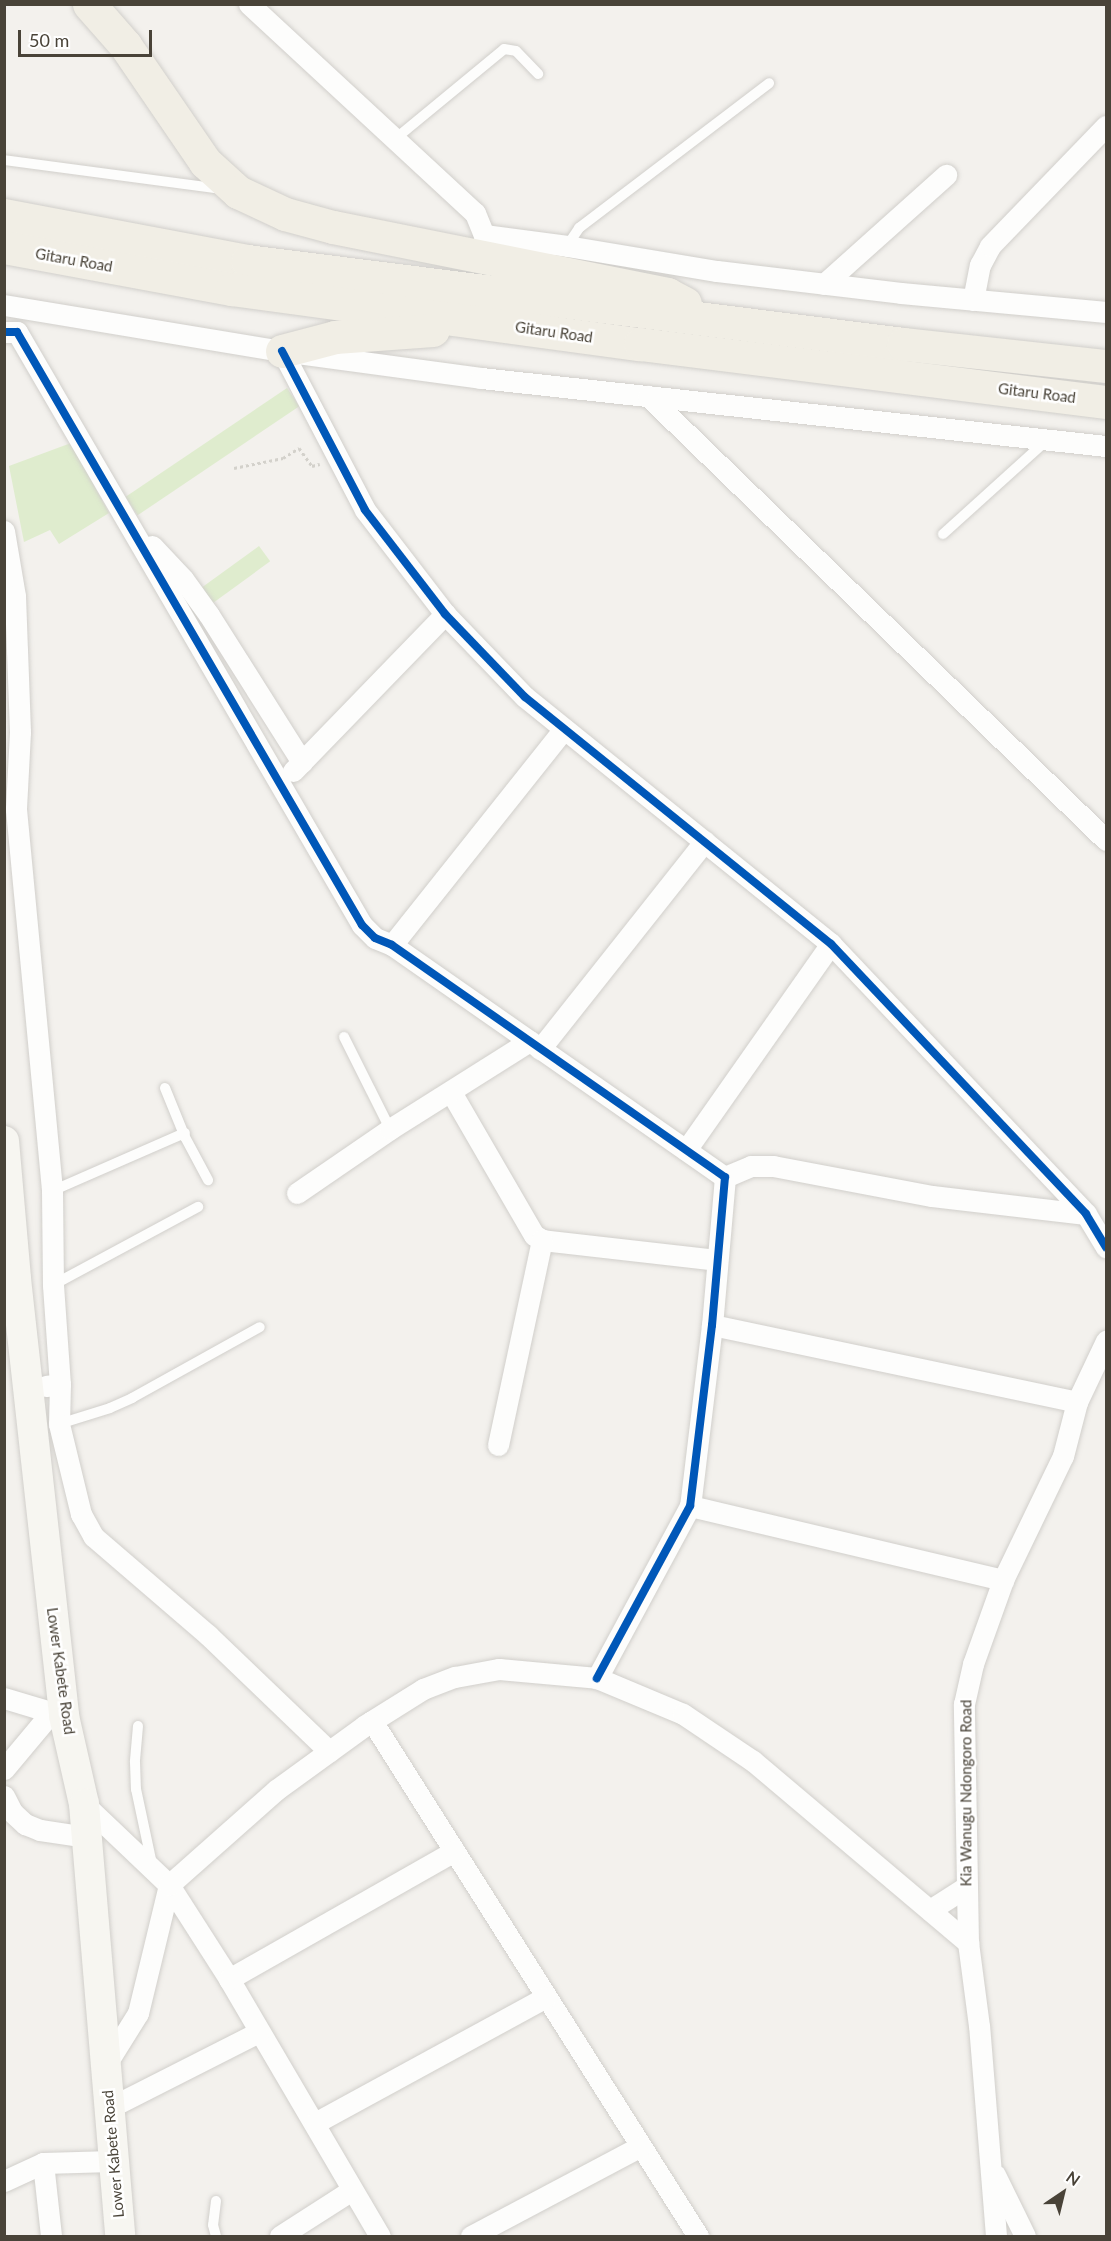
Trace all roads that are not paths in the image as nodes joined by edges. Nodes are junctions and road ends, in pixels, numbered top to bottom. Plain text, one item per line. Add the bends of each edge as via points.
1 (89, 4) edge
2 (249, 4) edge
3 (538, 74) dead end
4 (769, 83) dead end
5 (1107, 126) edge
6 (395, 139) junction
7 (4, 160) edge
8 (946, 174) dead end
9 (238, 192) junction
10 (4, 214) edge
11 (567, 246) junction
12 (4, 247) edge
13 (824, 284) junction
14 (974, 300) junction
15 (4, 305) edge
16 (1107, 312) edge
17 (718, 321) junction
18 (504, 326) junction
19 (4, 332) edge
20 (282, 351) junction
21 (1107, 366) edge
22 (648, 396) junction
23 (1107, 402) edge
24 (1047, 440) junction
25 (1107, 446) edge
26 (125, 517) junction
27 (4, 531) edge
28 (943, 534) dead end
29 (445, 615) junction
30 (564, 729) junction
31 (302, 762) junction
32 (279, 785) junction
33 (1107, 840) edge
34 (705, 841) junction
35 (831, 944) junction
36 (392, 945) junction
37 (344, 1037) dead end
38 (535, 1045) junction
39 (165, 1088) dead end
40 (451, 1092) junction
41 (390, 1129) junction
42 (185, 1133) junction
43 (4, 1141) edge
44 (686, 1150) junction
45 (725, 1177) junction
46 (208, 1180) dead end
47 (52, 1191) junction
48 (297, 1193) dead end
49 (198, 1207) dead end
50 (1086, 1214) junction
51 (542, 1240) junction
52 (1107, 1247) edge
53 (717, 1260) junction
54 (10, 1281) edge
55 (53, 1285) junction
56 (712, 1325) junction
57 (260, 1327) dead end
58 (1107, 1341) edge
59 (60, 1384) junction
60 (28, 1388) junction
61 (1077, 1402) junction
62 (59, 1424) junction
63 (498, 1445) dead end
64 (690, 1506) junction
65 (1004, 1580) junction
66 (597, 1678) junction
67 (4, 1698) edge
68 (57, 1715) junction
69 (372, 1721) junction
70 (138, 1726) dead end
71 (329, 1751) junction
72 (4, 1769) edge
73 (4, 1796) edge
74 (84, 1804) junction
75 (87, 1837) junction
76 (453, 1851) junction
77 (154, 1870) junction
78 (169, 1885) junction
79 (966, 1887) junction
80 (930, 1911) junction
81 (968, 1943) junction
82 (229, 1979) junction
83 (546, 1997) junction
84 (259, 2032) junction
85 (105, 2066) junction
86 (109, 2108) junction
87 (315, 2123) junction
88 (641, 2146) junction
89 (112, 2161) junction
90 (989, 2161) junction
91 (43, 2163) junction
92 (4, 2181) edge
93 (352, 2190) junction
94 (216, 2201) dead end
95 (1021, 2230) edge
96 (996, 2234) edge
97 (51, 2236) edge
98 (120, 2236) edge
99 (216, 2236) edge
100 (280, 2236) edge
101 (380, 2236) edge
102 (471, 2236) edge
103 (698, 2236) edge

1 - 9 main road via 125,45 205,162
2 - 6 street
3 - 6 lane via 516,51 504,49
4 - 11 lane via 579,228
5 - 14 street via 990,246 980,265
6 - 11 street via 475,213 484,236
7 - 9 lane
8 - 13 street
9 - 17 main road via 285,214 333,227 667,294
10 - 17 main road, Gitaru Road via 247,261
11 - 13 street
12 - 18 main road, Gitaru Road via 231,289
13 - 14 street
14 - 16 street
15 - 20 street
17 - 21 main road, Gitaru Road
18 - 20 main road via 335,337
18 - 23 main road, Gitaru Road
19 - 26 street via 17,332
20 - 22 street
20 - 29 street via 365,510
22 - 24 street
22 - 33 street
24 - 25 street
24 - 28 lane
26 - 31 street via 183,579
26 - 32 street
27 - 47 street via 15,596 20,732 16,809
29 - 30 street via 525,697
29 - 31 street
30 - 34 street
30 - 36 street
31 - 32 street
32 - 36 street via 362,925 375,938
34 - 35 street
34 - 38 street
35 - 44 street
35 - 50 street
36 - 38 street
37 - 41 lane
38 - 40 street
38 - 44 street
39 - 42 lane
40 - 41 street
40 - 51 street via 534,1235
41 - 48 street
42 - 46 lane
42 - 47 lane
43 - 54 main road, Lower Kabete Road
44 - 45 street
45 - 50 street via 751,1167 774,1167 932,1196
45 - 53 street
47 - 55 street
49 - 55 lane
50 - 52 street
51 - 53 street
51 - 63 street
53 - 56 street
54 - 60 main road, Lower Kabete Road
55 - 59 street
56 - 61 street
56 - 64 street
57 - 62 lane via 132,1398
58 - 61 street, Kia Wanugu Ndongoro Road
59 - 60 street
59 - 62 street
60 - 68 main road, Lower Kabete Road
61 - 65 street, Kia Wanugu Ndongoro Road via 1063,1456
62 - 71 street via 81,1514 94,1537 208,1635
64 - 65 street
64 - 66 street
65 - 79 street, Kia Wanugu Ndongoro Road via 973,1664 964,1704
66 - 69 street via 499,1669 454,1677 423,1689
66 - 80 street via 683,1714 753,1761
67 - 68 street
68 - 72 street
68 - 74 main road, Lower Kabete Road
69 - 71 street
69 - 76 street
70 - 77 lane via 136,1789
71 - 78 street via 276,1790
73 - 75 street via 12,1812 25,1824
74 - 75 main road, Lower Kabete Road
74 - 77 street
75 - 85 main road, Lower Kabete Road
76 - 82 street
76 - 83 street
77 - 78 street
78 - 82 street
78 - 85 street via 138,2013
79 - 80 street
79 - 81 street, Kia Wanugu Ndongoro Road
80 - 81 street
81 - 90 street, Kia Wanugu Ndongoro Road
82 - 84 street
83 - 87 street
83 - 88 street
84 - 86 street
84 - 87 street
85 - 86 main road, Lower Kabete Road
86 - 89 main road, Lower Kabete Road
87 - 93 street
88 - 102 street
88 - 103 street
89 - 91 street
89 - 98 main road, Lower Kabete Road
90 - 95 street
90 - 96 street, Kia Wanugu Ndongoro Road
91 - 92 street
91 - 97 street
93 - 100 street
93 - 101 street
94 - 99 lane
95 - 96 street

